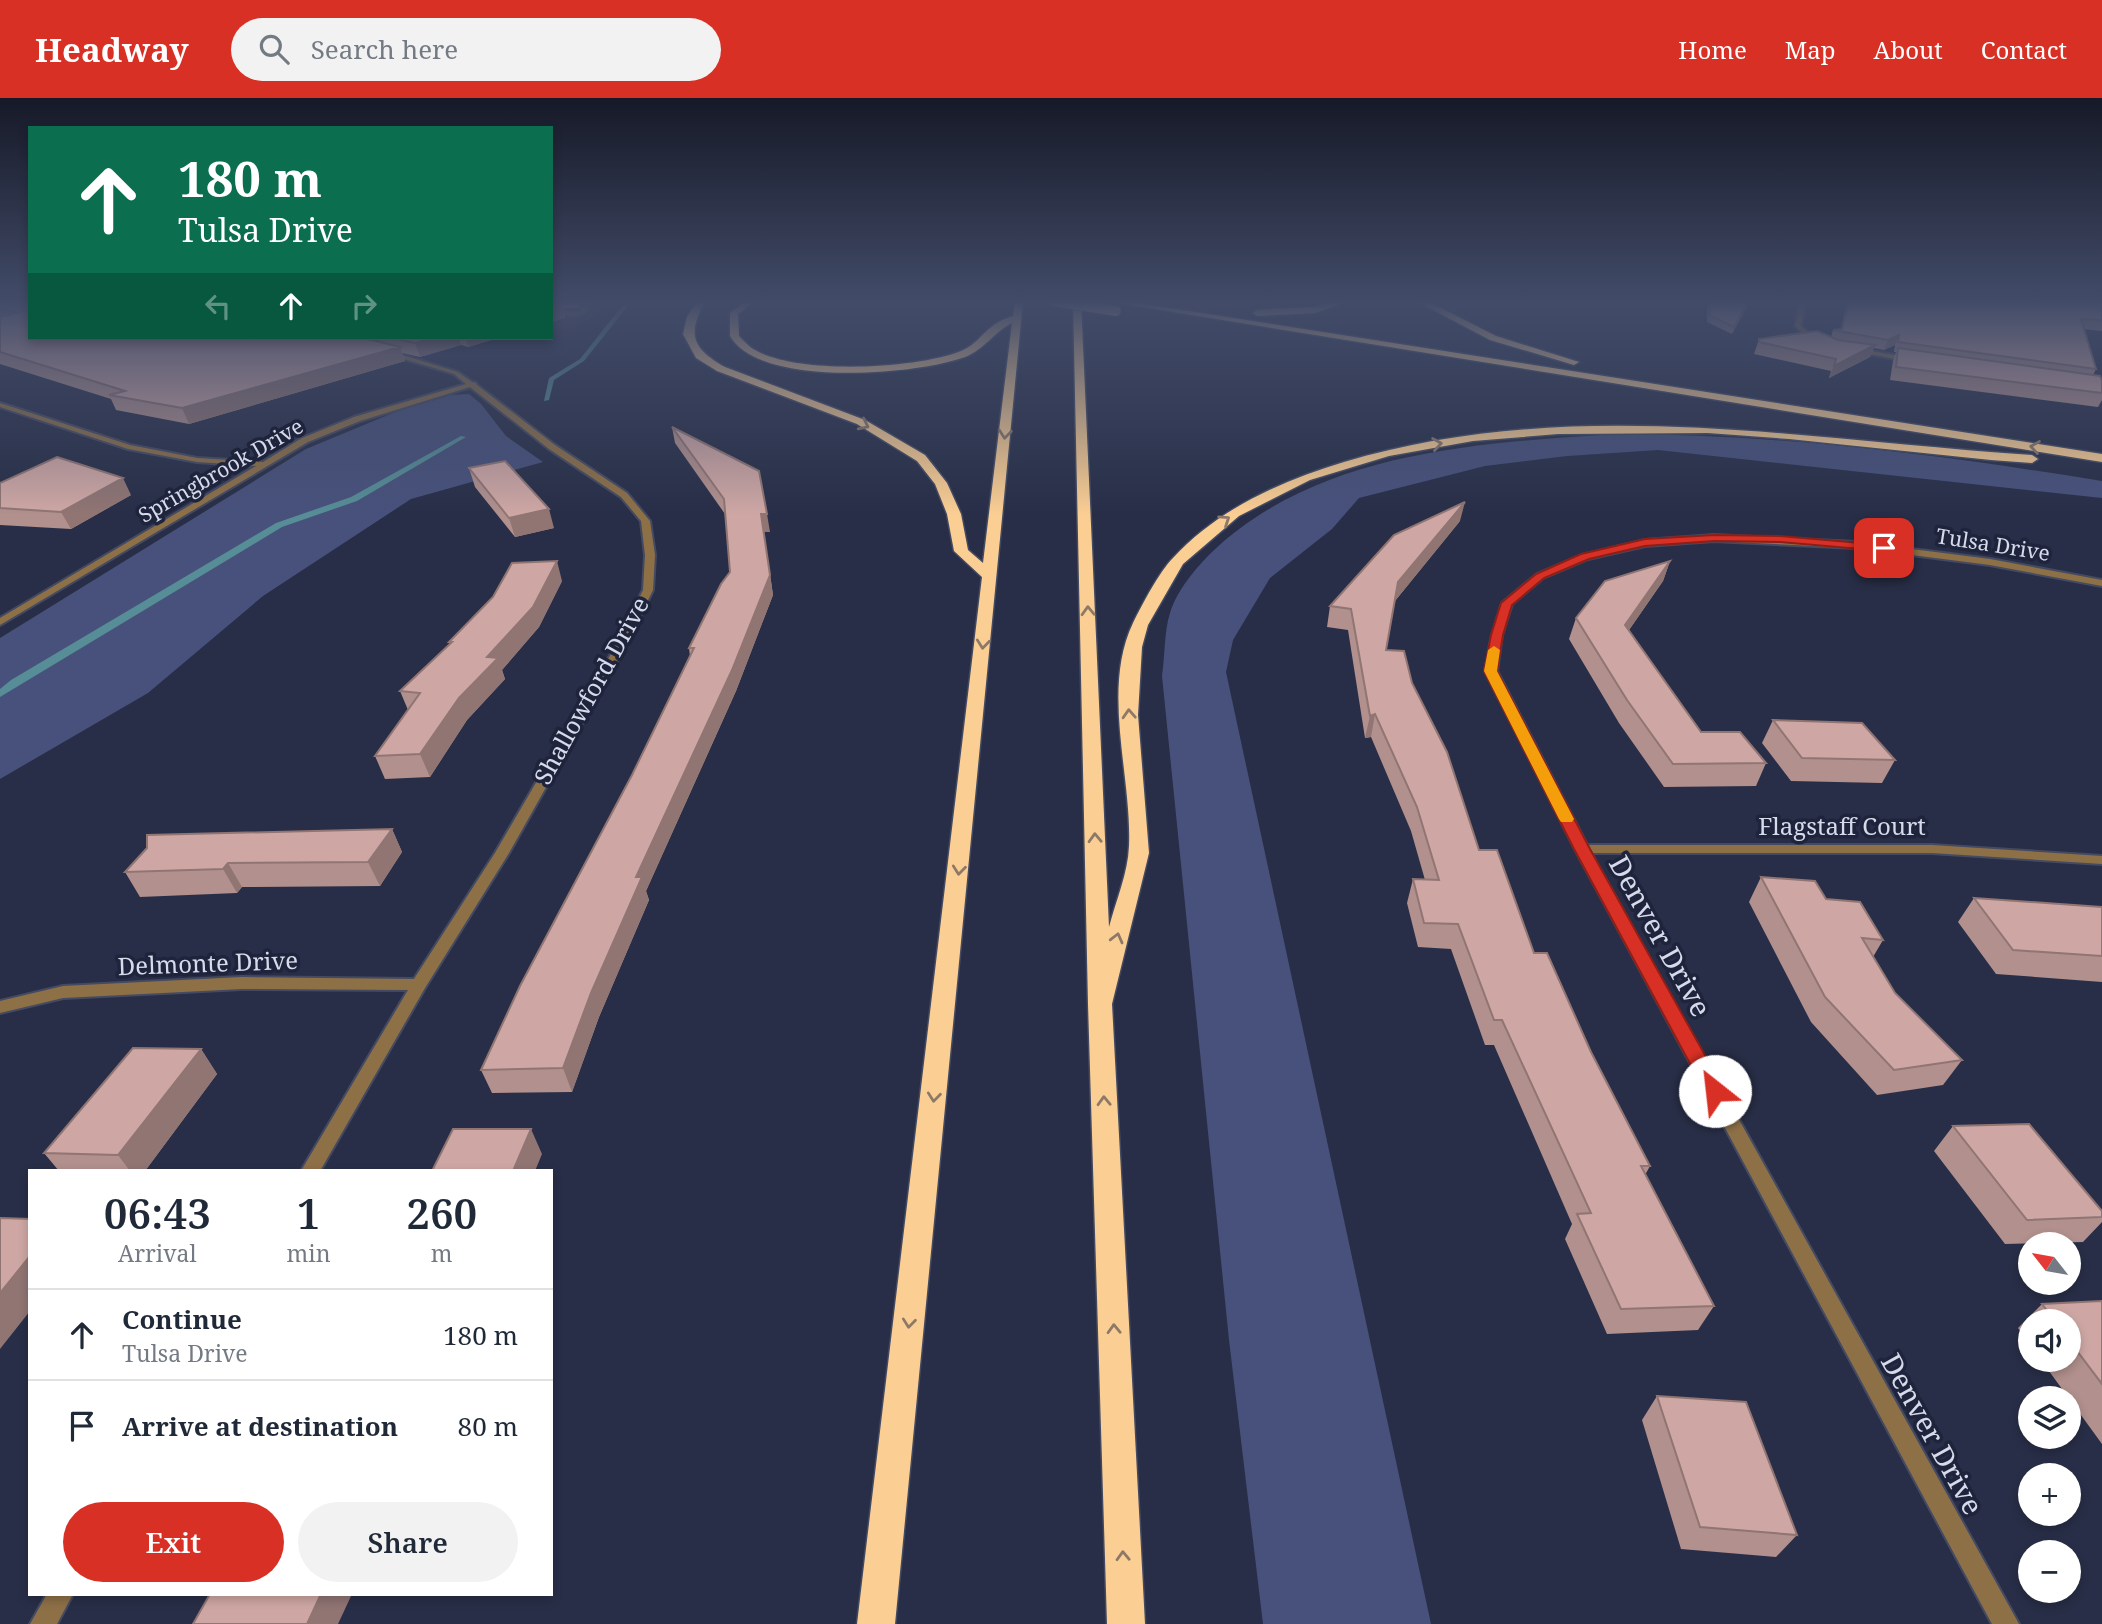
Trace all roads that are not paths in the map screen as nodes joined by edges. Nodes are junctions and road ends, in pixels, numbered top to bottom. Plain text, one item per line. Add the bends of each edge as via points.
1 (454, 372) edge
2 (729, 372) edge
3 (1011, 372) edge
4 (1079, 372) edge
5 (1515, 372) edge
6 (1560, 372) edge
7 (1616, 372) edge
8 (474, 384) junction
9 (0, 405) edge
10 (1957, 435) junction
11 (2102, 458) edge
12 (2032, 459) junction
13 (264, 464) junction
14 (2102, 470) edge
15 (1585, 556) joint
16 (990, 576) junction
17 (2102, 583) edge
18 (0, 622) edge
19 (1582, 849) junction
20 (2102, 860) edge
21 (419, 985) junction
22 (1100, 1004) junction
23 (0, 1007) edge
24 (311, 1169) edge
25 (60, 1596) edge
26 (43, 1624) edge
27 (876, 1624) edge
28 (1126, 1624) edge
29 (2006, 1624) edge

1 - 8 street, Shallowford Drive
2 -> 16 highway via 861,422 921,458 941,483 954,513 961,551
3 -> 16 highway
22 -> 4 highway
5 - 12 highway
6 - 10 highway
7 - 10 highway
8 - 13 street, Springbrook Drive via 357,419 305,440
8 - 21 street, Shallowford Drive via 552,447 624,495 645,521 650,555 648,590 502,853
9 - 13 street via 128,447 197,460
11 -> 10 highway
12 - 14 highway
22 -> 12 highway via 1139,853 1128,707 1130,659 1141,624 1169,570 1220,523 1252,503 1311,476 1386,453 1557,431 1719,430
13 - 18 street, Springbrook Drive
15 - 17 street, Tulsa Drive via 1645,542 1780,539 1990,562
15 - 19 street, Denver Drive via 1540,576 1507,603 1491,671
16 -> 27 highway
19 - 20 street, Flagstaff Court via 1932,849
19 - 29 street, Denver Drive
21 - 23 street, Delmonte Drive via 242,983 63,992
21 - 24 street, Shallowford Drive
28 -> 22 highway
25 - 26 street

